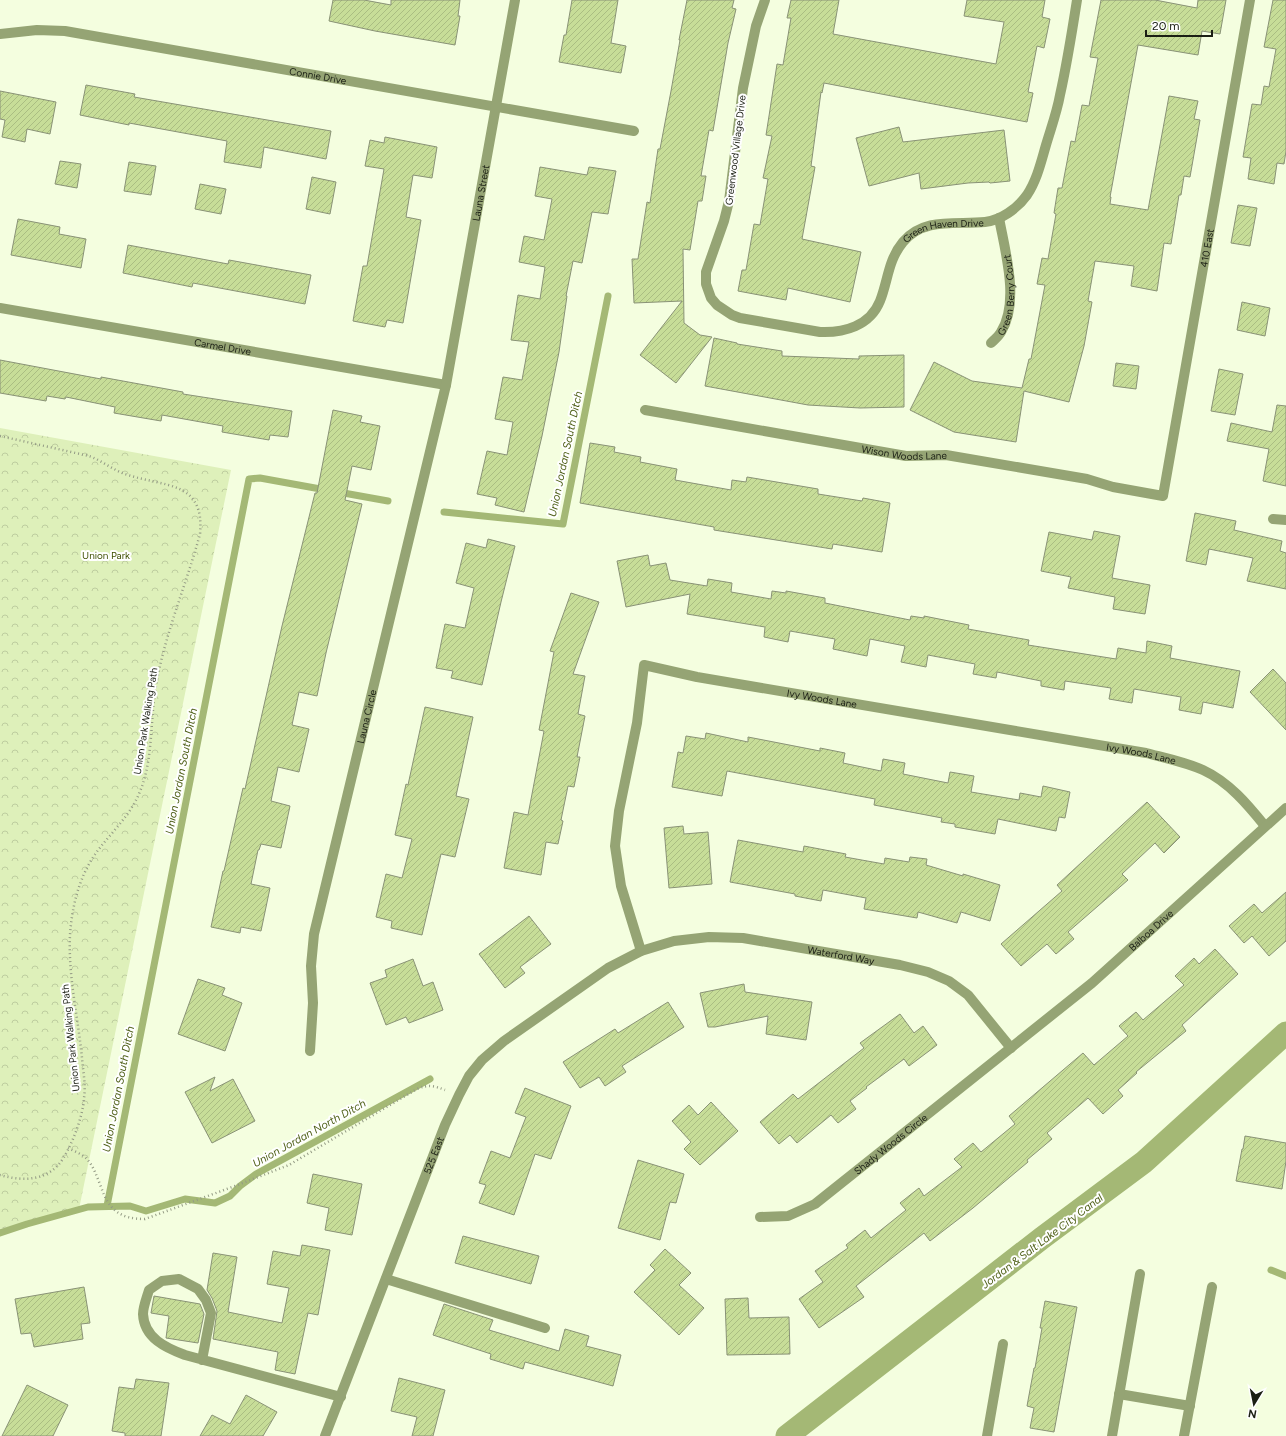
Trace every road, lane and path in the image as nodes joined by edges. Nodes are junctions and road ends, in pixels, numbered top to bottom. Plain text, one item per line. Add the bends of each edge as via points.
1 (515, 0) edge
2 (765, 0) edge
3 (1077, 0) edge
4 (1250, 0) edge
5 (0, 34) edge
6 (496, 107) junction
7 (634, 131) dead end
8 (999, 218) junction
9 (711, 298) joint
10 (0, 308) edge
11 (991, 343) dead end
12 (446, 385) junction
13 (645, 410) dead end
14 (0, 436) edge
15 (1163, 496) joint
16 (1273, 519) dead end
17 (1286, 520) edge
18 (1286, 808) edge
19 (1265, 826) junction
20 (641, 951) junction
21 (1011, 1048) junction
22 (310, 1051) dead end
23 (459, 1095) junction
24 (68, 1148) junction
25 (0, 1175) edge
26 (760, 1217) dead end
27 (1140, 1274) dead end
28 (386, 1279) junction
29 (1212, 1287) dead end
30 (545, 1328) dead end
31 (1003, 1344) dead end
32 (202, 1360) junction
33 (1119, 1394) junction
34 (341, 1397) junction
35 (1190, 1406) junction
36 (325, 1436) edge
37 (987, 1436) edge
38 (1112, 1436) edge
39 (1184, 1436) edge

1 - 6 street, Launa Street
2 - 9 street, Greenwood Village Drive via 756,26 744,82 729,202 706,272 706,284
3 - 8 street, Green Haven Drive via 1060,97 1036,178 1027,196 1015,208
4 - 15 street, 410 East
5 - 6 street, Connie Drive via 37,30 66,31
6 - 7 street, Connie Drive
6 - 12 street, Launa Street
8 - 9 street, Green Haven Drive via 984,222 934,224 911,234 894,255 880,301 874,311 865,320 845,331 820,332 740,318 724,310
8 - 11 street, Green Berry Court via 1010,300 1008,315 1001,332
10 - 12 street, Carmel Drive
12 - 22 street, Launa Circle via 314,934
13 - 15 street, Wison Woods Lane via 906,456 946,454 1087,479 1113,487
14 - 24 path, Union Park Walking Path via 89,456 117,472 182,489 195,500 200,516 200,534 168,639 155,692 144,780 131,808 88,866 81,880 74,907 70,956 83,1066 84,1099
16 - 17 street
18 - 19 street, Balboa Drive
19 - 20 street, Ivy Woods Lane via 1230,788 1204,771 1174,760 697,677 644,665 637,723 619,811 616,846 621,886
19 - 21 street, Balboa Drive via 1092,983
20 - 21 street, Waterford Way via 674,941 709,937 743,938 928,972 949,981 968,995
20 - 23 street, 525 East via 608,968 504,1041 482,1060 469,1076
21 - 26 street, Shady Woods Circle via 816,1204 788,1216
23 - 24 path via 431,1085 424,1086 289,1165 144,1219 125,1217 112,1208 92,1166 82,1155
23 - 28 street, 525 East
24 - 25 path, Union Park Walking Path via 57,1166 42,1177 22,1180
27 - 33 street
28 - 30 street
28 - 34 street, 525 East
29 - 35 street
31 - 37 street
32 - 32 street via 166,1348 152,1337 146,1326 143,1313 149,1290 162,1281 179,1280 198,1289 206,1300 211,1313
32 - 34 street
33 - 35 street
33 - 38 street
34 - 36 street, 525 East
35 - 39 street

